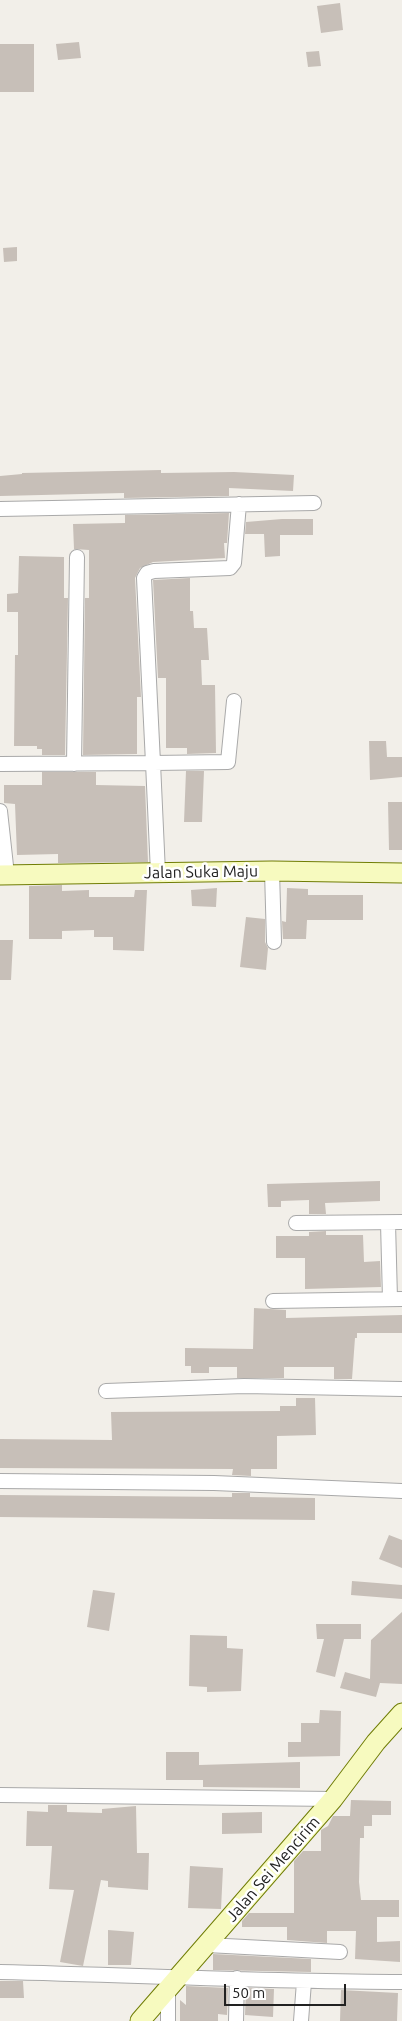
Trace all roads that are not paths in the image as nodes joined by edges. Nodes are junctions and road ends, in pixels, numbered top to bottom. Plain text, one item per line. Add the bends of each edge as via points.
1 (314, 503) dead end
2 (239, 504) junction
3 (0, 509) edge
4 (77, 557) dead end
5 (234, 701) dead end
6 (153, 763) junction
7 (0, 764) edge
8 (74, 764) junction
9 (0, 811) edge
10 (272, 871) junction
11 (402, 872) edge
12 (158, 873) junction
13 (4, 876) edge
14 (274, 942) dead end
15 (296, 1223) dead end
16 (395, 1223) edge
17 (396, 1299) edge
18 (273, 1301) dead end
19 (402, 1389) edge
20 (106, 1391) dead end
21 (0, 1480) edge
22 (402, 1491) edge
23 (402, 1713) edge
24 (0, 1795) edge
25 (333, 1799) junction
26 (207, 1945) junction
27 (340, 1952) dead end
28 (0, 1972) edge
29 (238, 1978) junction
30 (304, 1982) junction
31 (402, 1982) edge
32 (174, 1983) junction
33 (140, 2021) edge
34 (168, 2021) edge
35 (236, 2021) edge
36 (301, 2021) edge

1 - 2 street
2 - 3 street
2 - 6 street via 234,563 230,568 154,571 144,578
4 - 8 street
5 - 6 street via 228,762
6 - 8 street
6 - 12 street
7 - 8 street
9 - 13 street
10 - 11 street, Jalan Suka Maju
10 - 12 street, Jalan Suka Maju
10 - 14 street
12 - 13 street, Jalan Suka Maju
15 - 16 street
16 - 17 street
17 - 18 street
19 - 20 street via 244,1386
21 - 22 street via 214,1483
23 - 25 street, Jalan Sei Mencirim
24 - 25 street
25 - 26 street, Jalan Sei Mencirim
26 - 27 street
26 - 32 street, Jalan Sei Mencirim
28 - 32 street
29 - 30 street
29 - 32 street
29 - 35 street
30 - 31 street
30 - 36 street
32 - 33 street, Jalan Sei Mencirim
32 - 34 street

